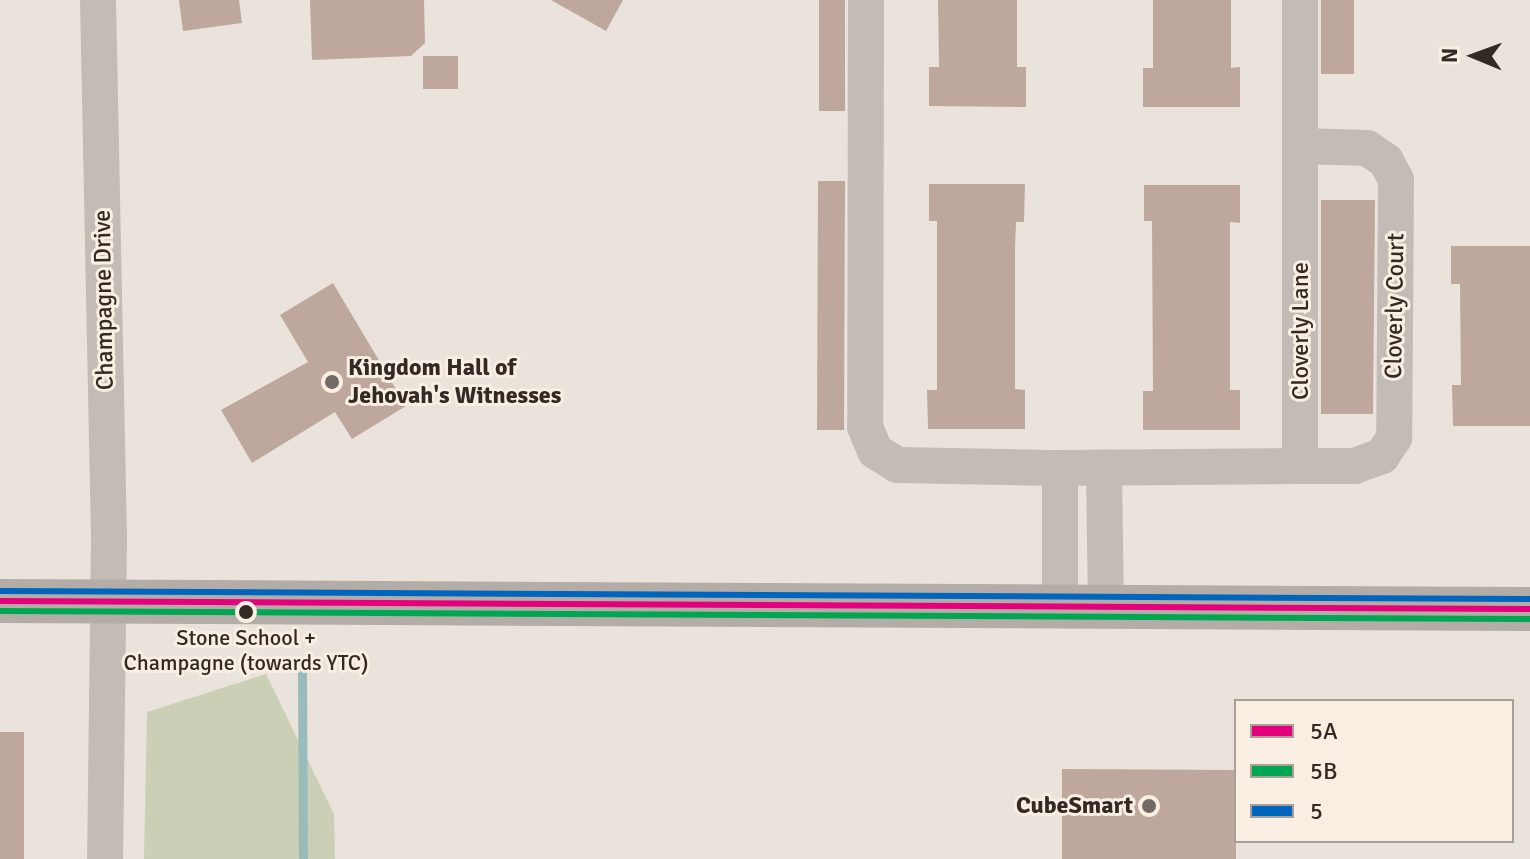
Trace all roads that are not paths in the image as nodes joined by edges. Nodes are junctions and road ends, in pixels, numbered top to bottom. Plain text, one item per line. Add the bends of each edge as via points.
1 (98, 0) edge
2 (866, 0) edge
3 (1300, 0) edge
4 (1300, 146) junction
5 (1300, 466) junction
6 (1060, 468) junction
7 (1104, 468) junction
8 (109, 600) junction
9 (0, 601) edge
10 (1060, 604) junction
11 (1106, 605) junction
12 (1530, 609) edge
13 (105, 859) edge

1 - 8 street, Champagne Drive
2 - 6 street via 865,427 875,451 897,465
3 - 4 street, Cloverly Lane
4 - 5 street, Cloverly Lane
4 - 5 street, Cloverly Court via 1367,148 1386,161 1396,180 1394,438 1382,456 1355,466
5 - 7 street
6 - 7 street
6 - 10 street
7 - 11 street
8 - 9 main road
8 - 10 main road
8 - 13 street, Champagne Drive
10 - 11 main road
11 - 12 main road

